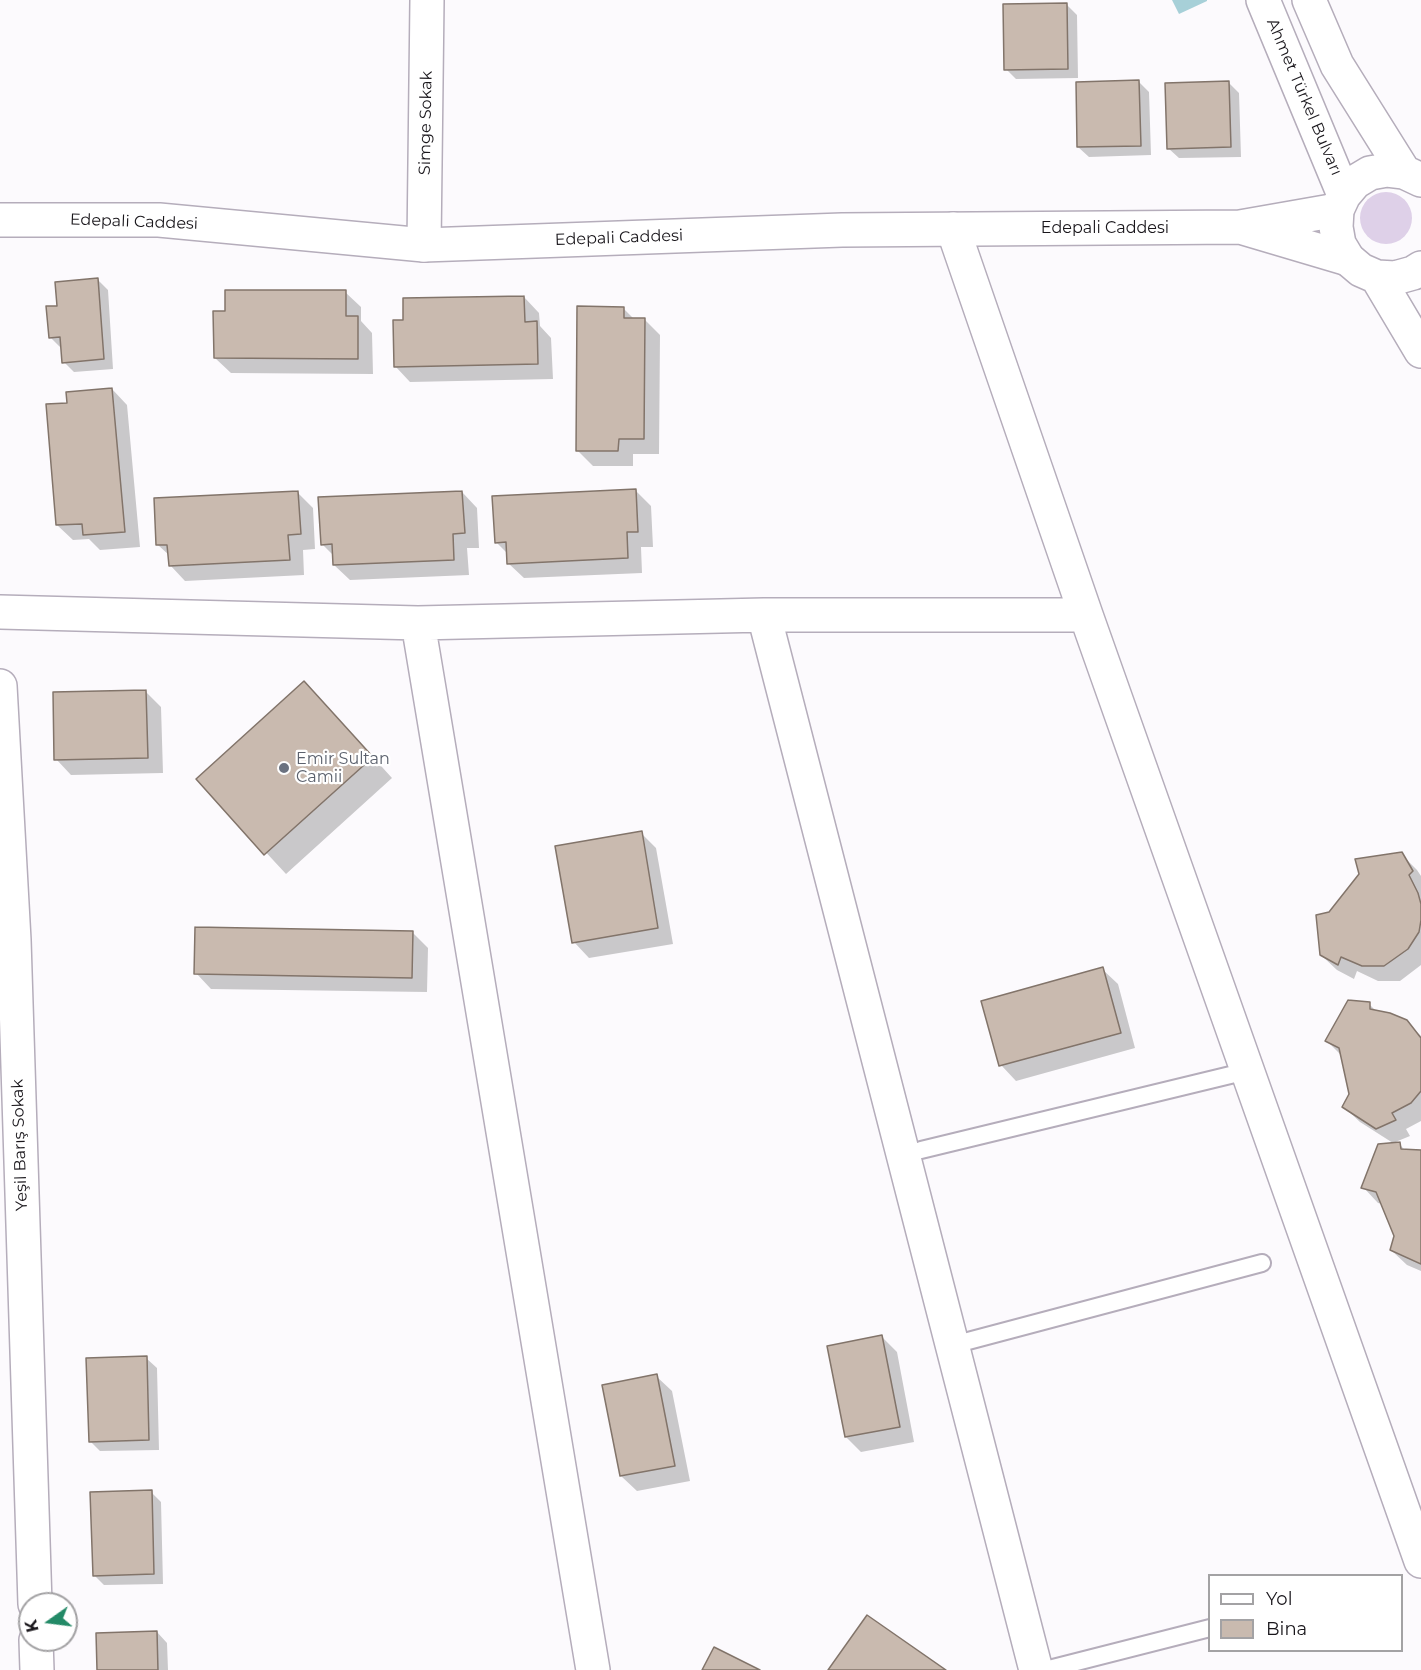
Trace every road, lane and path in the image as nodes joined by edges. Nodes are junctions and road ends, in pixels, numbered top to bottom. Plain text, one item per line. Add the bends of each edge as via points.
1 (427, 0) edge
2 (1263, 0) edge
3 (1309, 0) edge
4 (1412, 176) edge
5 (1341, 203) junction
6 (0, 219) edge
7 (1240, 227) junction
8 (953, 229) junction
9 (424, 245) junction
10 (1348, 259) junction
11 (1421, 268) edge
12 (1377, 277) junction
13 (1421, 351) edge
14 (0, 612) edge
15 (764, 615) junction
16 (1086, 615) junction
17 (418, 623) junction
18 (0, 686) edge
19 (1247, 1071) junction
20 (921, 1150) dead end
21 (1262, 1263) dead end
22 (953, 1344) junction
23 (13, 1382) edge
24 (1421, 1561) edge
25 (33, 1592) edge
26 (1208, 1628) edge
27 (36, 1652) edge
28 (37, 1670) edge
29 (593, 1670) edge
30 (1036, 1670) edge
31 (1045, 1670) edge

1 - 9 street, Simge Sokak
2 - 5 street, Ahmet Türkel Bulvarı
3 - 4 street via 1337,65
4 - 5 street via 1387,170 1370,173 1355,182
5 - 7 street
5 - 10 street, Ahmet Türkel Bulvarı via 1336,227
6 - 9 street, Edepali Caddesi via 159,220
7 - 8 street, Edepali Caddesi
7 - 10 street
8 - 9 street, Edepali Caddesi
8 - 16 street
10 - 12 street
11 - 12 street via 1395,278
12 - 13 street
14 - 17 street
15 - 16 street
15 - 17 street
15 - 22 street
16 - 19 street
17 - 29 street
18 - 23 street, Yeşil Barış Sokak via 14,940
19 - 20 lane
19 - 24 street
21 - 22 lane
22 - 30 street
23 - 25 street, Yeşil Barış Sokak
26 - 31 lane
27 - 28 street

